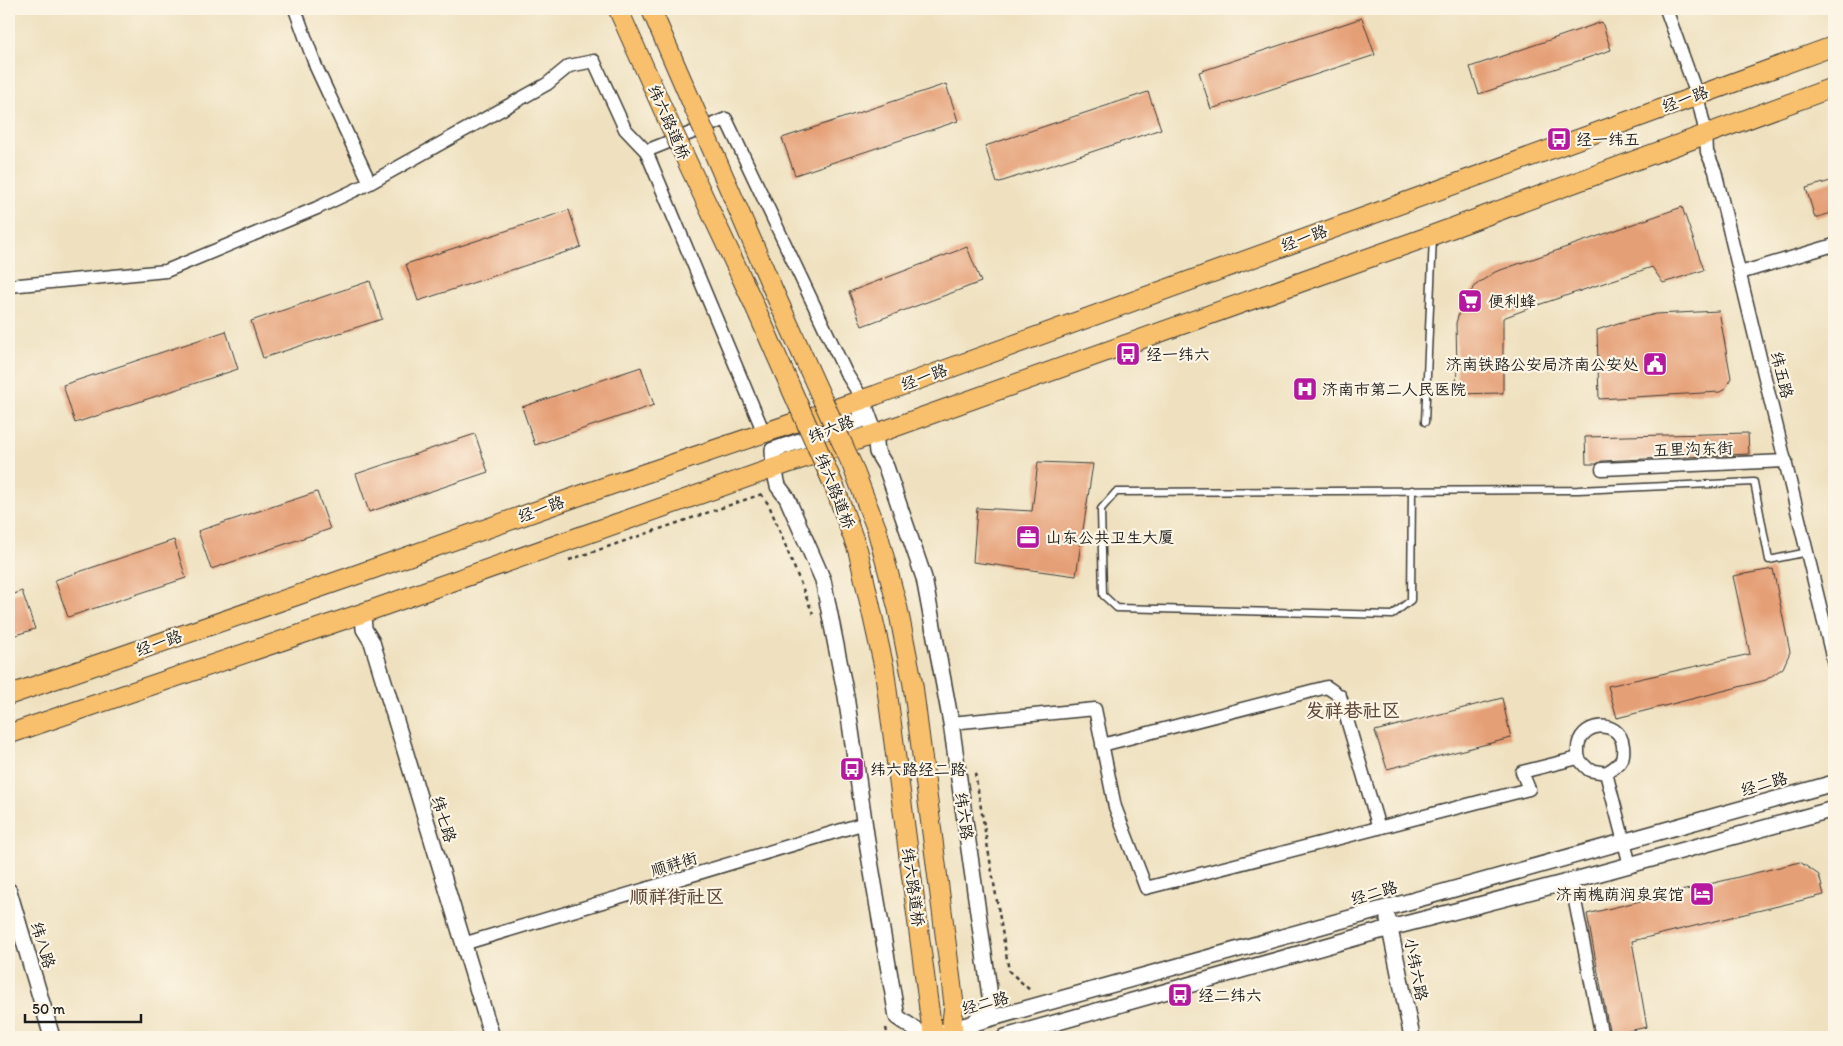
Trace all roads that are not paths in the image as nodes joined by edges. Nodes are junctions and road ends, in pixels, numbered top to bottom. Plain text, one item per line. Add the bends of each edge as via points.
1 (295, 9) edge
2 (618, 9) edge
3 (651, 9) edge
4 (1666, 9) edge
5 (1834, 46) edge
6 (1834, 87) edge
7 (1697, 95) junction
8 (1706, 134) junction
9 (646, 151) junction
10 (370, 183) junction
11 (1433, 236) junction
12 (1834, 245) edge
13 (1740, 273) junction
14 (9, 286) edge
15 (863, 400) junction
16 (1425, 422) dead end
17 (764, 433) junction
18 (875, 434) junction
19 (1786, 461) junction
20 (1602, 469) dead end
21 (765, 471) junction
22 (1412, 490) junction
23 (1808, 552) junction
24 (363, 613) junction
25 (1834, 664) edge
26 (9, 695) edge
27 (951, 723) junction
28 (9, 734) edge
29 (1102, 745) junction
30 (1578, 758) junction
31 (1606, 773) junction
32 (1834, 783) edge
33 (1834, 809) edge
34 (864, 823) junction
35 (1379, 828) junction
36 (1624, 841) junction
37 (1630, 865) junction
38 (1571, 881) junction
39 (9, 891) edge
40 (1385, 908) junction
41 (1390, 928) junction
42 (463, 944) junction
43 (943, 1035) edge
44 (52, 1037) edge
45 (492, 1037) edge
46 (1005, 1037) edge
47 (1412, 1037) edge
48 (1602, 1037) edge

1 - 10 street via 316,67
2 - 43 main road, 纬六路道桥, bridge via 752,300 835,488 858,551 884,667 931,1022
3 - 43 main road, 纬六路道桥, bridge via 852,465 877,530 898,609 912,685 954,1004
4 - 7 street, 纬五路
5 - 7 main road, 经一路
6 - 8 main road
7 - 8 street, 纬五路
7 - 15 main road, 经一路
8 - 11 main road
8 - 13 street, 纬五路 via 1707,152 1715,170
9 - 10 street via 625,129 594,62 569,66 547,84
9 - 15 street via 726,119 846,373
9 - 17 street
10 - 14 street via 166,271
11 - 16 lane
11 - 18 main road
12 - 13 street
13 - 19 street, 纬五路
15 - 17 main road, 经一路
15 - 18 street, 纬六路
15 - 21 street, 纬六路 via 859,420 773,450
17 - 26 main road, 经一路
18 - 21 main road
18 - 27 street, 纬六路 via 877,452 886,467 924,578
19 - 20 street, 五里沟东街
19 - 23 street, 纬五路
21 - 24 main road
21 - 34 street via 787,498 823,580 846,696
22 - 22 lane via 1411,600 1392,615 1117,608 1102,595 1101,509 1116,492
22 - 23 lane via 1578,490 1754,482 1769,560
23 - 25 street, 纬五路
24 - 28 main road
24 - 42 street, 纬七路 via 364,629 372,642
27 - 29 street via 1095,709
27 - 43 street, 纬六路 via 991,1003
29 - 35 street via 1327,687 1340,696
29 - 35 street via 1115,807 1146,888
30 - 31 street via 1589,770
30 - 31 street via 1578,743 1586,731 1600,726 1614,730 1622,739 1624,754 1620,764
30 - 35 street via 1522,772 1529,789
31 - 36 street
32 - 36 street, 经二路
33 - 37 street
34 - 42 street, 顺祥街
34 - 43 street via 897,1017
36 - 37 street
36 - 40 street, 经二路
37 - 38 street
38 - 41 street
38 - 48 street
39 - 44 street, 纬八路
40 - 41 street, 小纬六路
40 - 43 street, 经二路
41 - 46 street
41 - 47 street, 小纬六路
42 - 45 street, 纬七路

